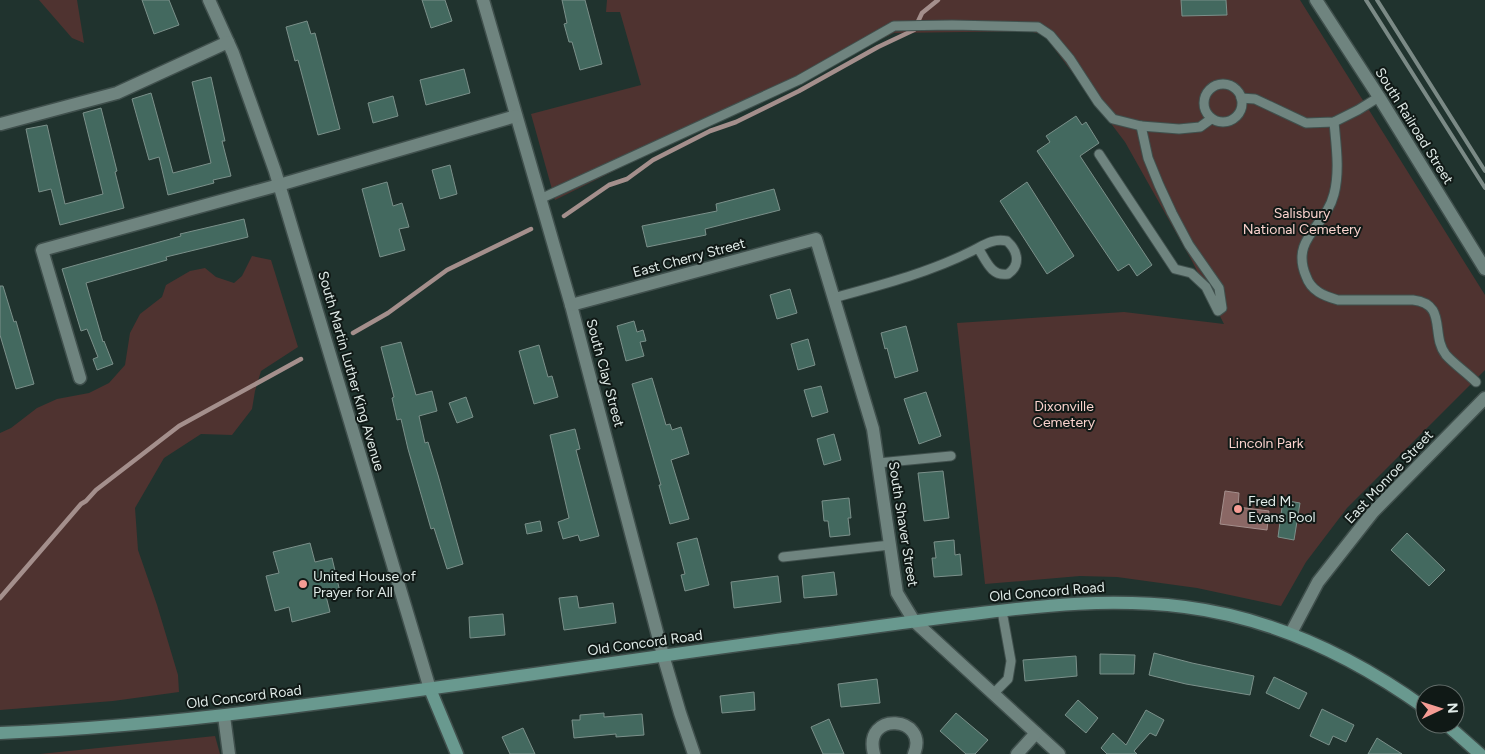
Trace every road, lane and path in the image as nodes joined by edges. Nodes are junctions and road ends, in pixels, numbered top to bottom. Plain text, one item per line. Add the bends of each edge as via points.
1 (209, 0) edge
2 (483, 0) edge
3 (1316, 0) edge
4 (228, 42) junction
5 (1379, 97) junction
6 (1242, 98) junction
7 (516, 116) junction
8 (1211, 119) junction
9 (1334, 122) junction
10 (1, 124) edge
11 (1141, 126) junction
12 (1099, 154) dead end
13 (279, 185) junction
14 (540, 199) junction
15 (816, 239) joint
16 (978, 248) junction
17 (1485, 269) edge
18 (834, 298) junction
19 (571, 305) junction
20 (80, 378) dead end
21 (1476, 382) dead end
22 (1485, 398) edge
23 (951, 456) dead end
24 (878, 463) junction
25 (890, 545) junction
26 (783, 557) dead end
27 (1002, 610) junction
28 (914, 621) junction
29 (1291, 634) junction
30 (663, 655) junction
31 (430, 690) junction
32 (994, 694) junction
33 (1415, 701) edge
34 (224, 716) junction
35 (0, 733) edge
36 (1036, 733) junction
37 (1457, 734) edge
38 (229, 754) edge
39 (457, 754) edge
40 (694, 754) edge
41 (874, 754) edge
42 (914, 754) edge
43 (1017, 754) edge
44 (1059, 754) edge
45 (1480, 754) edge

1 - 4 street, South Martin Luther King Avenue
2 - 7 street, South Clay Street
3 - 5 street, South Railroad Street
4 - 10 street via 117,93
4 - 13 street, South Martin Luther King Avenue
5 - 9 lane
5 - 17 street, South Railroad Street
6 - 8 lane via 1241,110 1234,119 1222,123
6 - 8 lane via 1228,84 1221,83 1209,89 1205,94 1204,108
6 - 9 lane via 1255,99 1306,123
7 - 13 street
7 - 14 street, South Clay Street
8 - 11 lane via 1200,126 1179,129
9 - 21 lane via 1334,194 1330,208 1304,244 1302,268 1308,281 1316,291 1338,300 1413,300 1428,305 1435,312 1439,344 1446,356
11 - 12 lane via 1148,158 1172,213 1219,288 1222,308 1218,311 1206,287 1191,273 1175,268
11 - 14 lane via 1113,119 1070,59 1050,35 1038,27 894,26 799,80
13 - 20 street via 42,250
13 - 31 street, South Martin Luther King Avenue
14 - 19 street, South Clay Street
15 - 18 street, South Shaver Street
15 - 19 street, East Cherry Street
16 - 16 lane via 994,240 1008,241 1016,251 1015,266 1008,274 998,275
16 - 18 lane via 906,278
18 - 24 street, South Shaver Street via 873,429
19 - 30 street, South Clay Street
22 - 29 street, East Monroe Street via 1374,512 1318,582
23 - 24 lane
24 - 25 street, South Shaver Street
25 - 26 lane
25 - 28 street, South Shaver Street via 897,593
27 - 28 main road, Old Concord Road
27 - 29 main road, Old Concord Road via 1092,602 1156,604 1223,614
27 - 32 lane via 1011,661 1008,679
28 - 30 main road, Old Concord Road
28 - 32 street, South Shaver Street
29 - 33 main road, Old Concord Road via 1337,655
30 - 31 main road, Old Concord Road
30 - 40 street, South Clay Street
31 - 34 main road, Old Concord Road
31 - 39 main road, South Martin Luther King Avenue
32 - 36 street, South Shaver Street
34 - 35 main road, Old Concord Road
34 - 38 street
36 - 43 street
36 - 44 street, South Shaver Street
37 - 45 main road
41 - 42 street via 873,738 884,725 893,722 901,723 914,734 917,743

